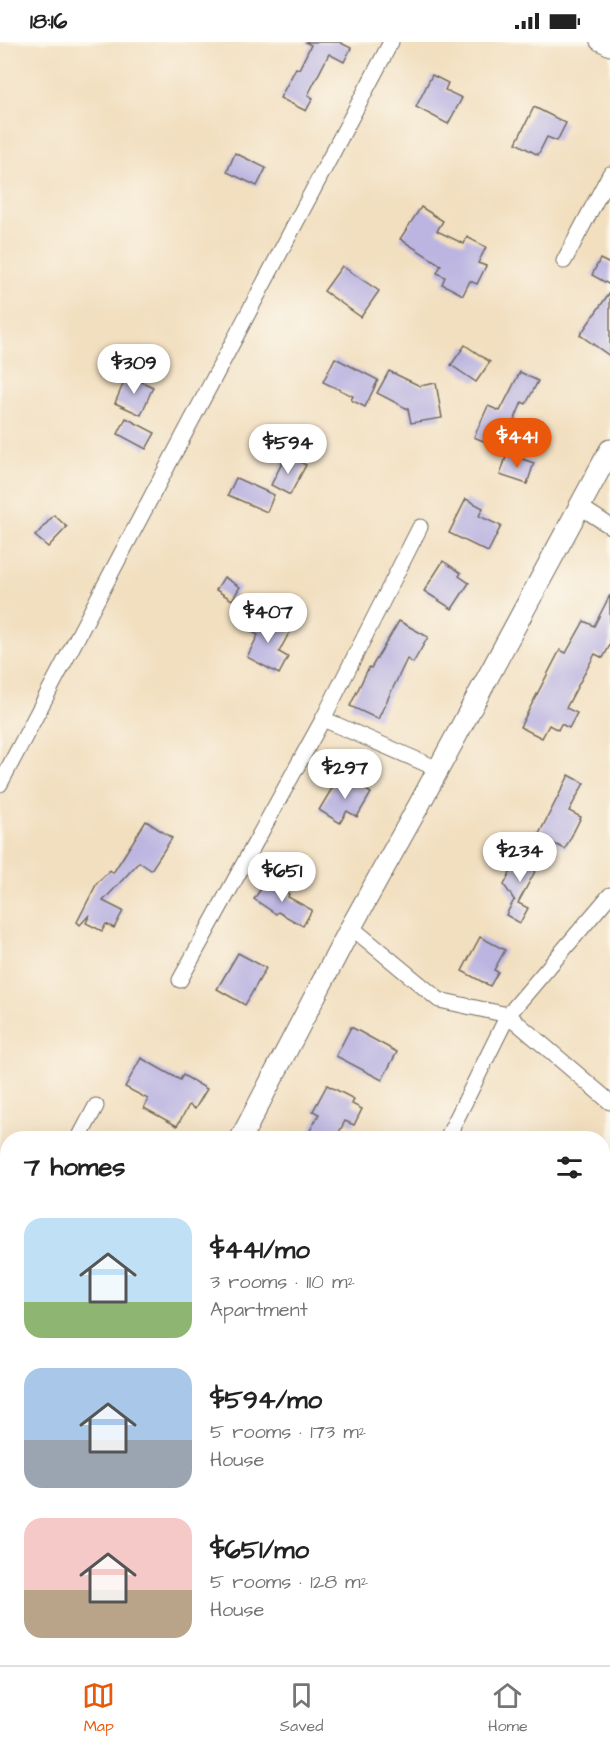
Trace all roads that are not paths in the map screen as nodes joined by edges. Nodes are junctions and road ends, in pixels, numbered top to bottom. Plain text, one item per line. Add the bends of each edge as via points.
1 (391, 42) edge
2 (598, 42) edge
3 (610, 48) edge
4 (610, 174) edge
5 (564, 261) dead end
6 (610, 450) edge
7 (579, 506) junction
8 (420, 526) dead end
9 (610, 526) edge
10 (323, 718) junction
11 (438, 769) junction
12 (0, 784) edge
13 (610, 895) edge
14 (351, 927) junction
15 (180, 980) dead end
16 (508, 1015) junction
17 (610, 1102) edge
18 (96, 1106) dead end
19 (83, 1131) edge
20 (245, 1131) edge
21 (450, 1131) edge

1 - 12 street
2 - 3 street
4 - 5 street
6 - 7 street
7 - 9 street
7 - 11 street
8 - 10 street
10 - 11 street
10 - 15 street
11 - 14 street
13 - 16 street
14 - 16 street via 439,1000
14 - 20 street
16 - 17 street
16 - 21 street
18 - 19 street

